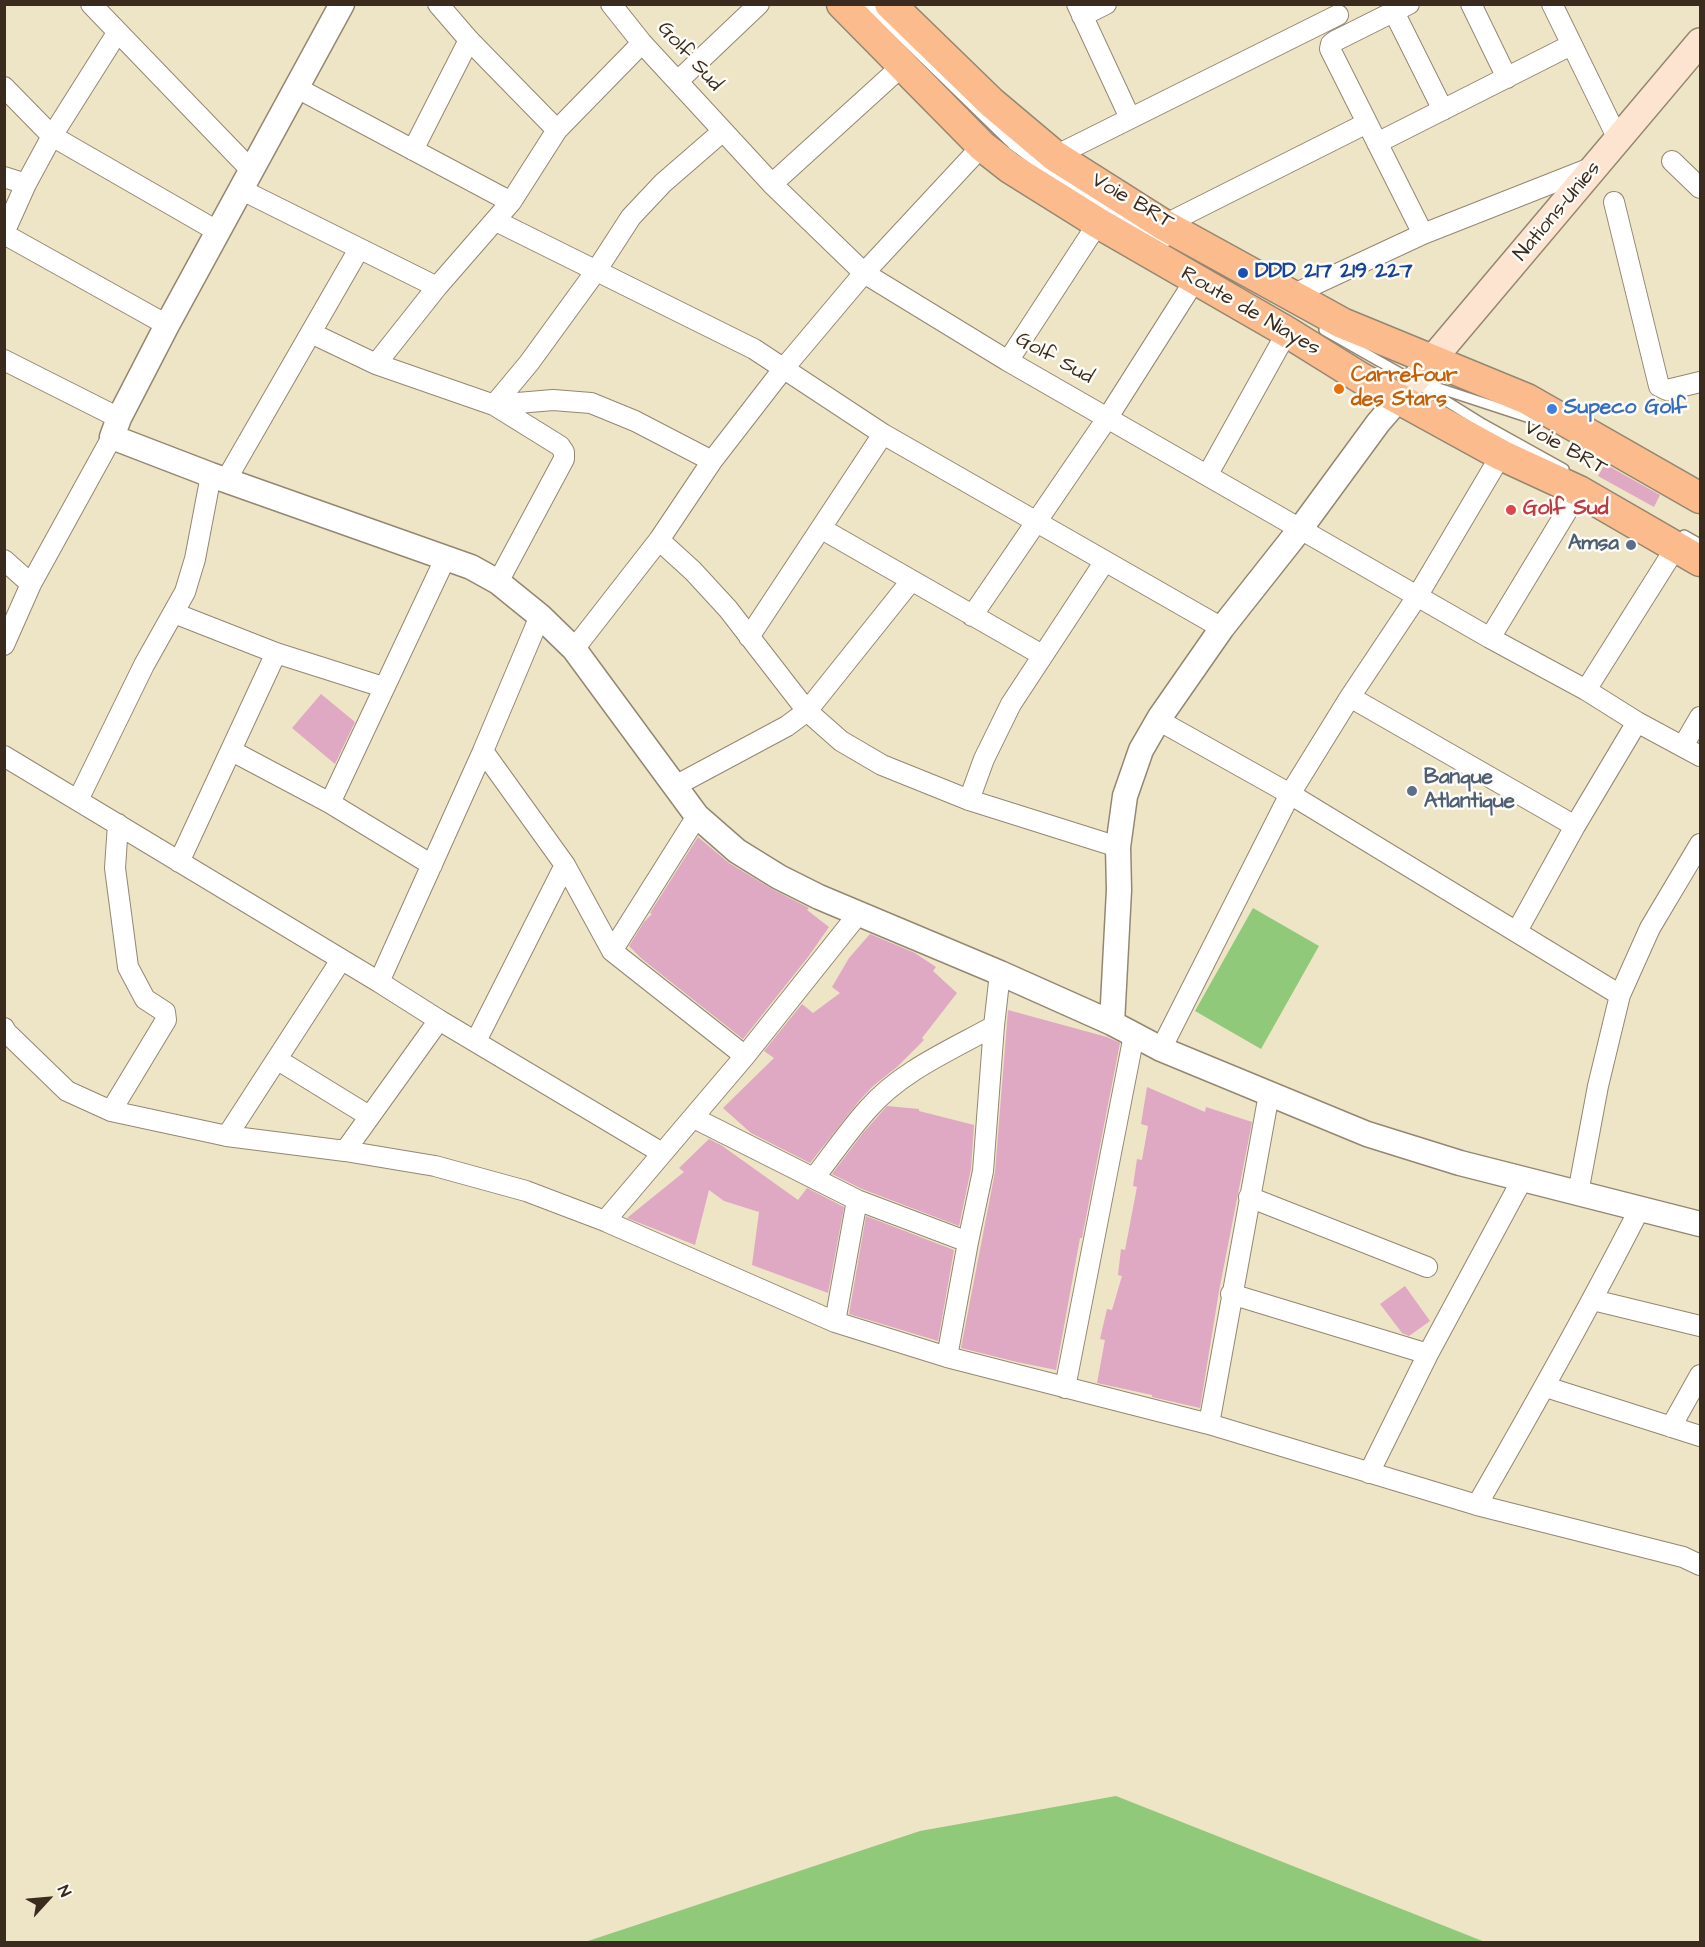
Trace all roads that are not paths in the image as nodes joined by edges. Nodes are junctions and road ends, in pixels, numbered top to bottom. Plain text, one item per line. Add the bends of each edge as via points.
1 (91, 4) edge
2 (342, 4) edge
3 (438, 4) edge
4 (611, 4) edge
5 (759, 4) edge
6 (842, 4) edge
7 (868, 4) edge
8 (890, 4) edge
9 (1106, 4) edge
10 (1471, 4) edge
11 (1552, 4) edge
12 (1401, 8) edge
13 (1079, 10) edge
14 (1335, 10) edge
15 (117, 33) junction
16 (1348, 34) junction
17 (469, 40) junction
18 (1701, 42) edge
19 (642, 43) junction
20 (1571, 45) junction
21 (903, 65) junction
22 (1507, 78) junction
23 (678, 81) junction
24 (4, 87) edge
25 (297, 88) junction
26 (1443, 110) junction
27 (1130, 117) junction
28 (1367, 123) junction
29 (557, 130) junction
30 (723, 131) junction
31 (52, 136) junction
32 (1618, 141) junction
33 (1377, 143) junction
34 (982, 146) junction
35 (413, 150) junction
36 (1054, 156) junction
37 (1672, 161) dead end
38 (1598, 166) junction
39 (4, 177) edge
40 (246, 179) junction
41 (26, 184) junction
42 (772, 184) junction
43 (1701, 188) edge
44 (511, 202) junction
45 (1614, 202) dead end
46 (496, 221) junction
47 (1098, 224) junction
48 (217, 231) junction
49 (4, 234) edge
50 (1423, 234) junction
51 (1171, 237) junction
52 (359, 249) junction
53 (596, 271) junction
54 (864, 273) junction
55 (1195, 280) junction
56 (437, 287) junction
57 (1292, 295) junction
58 (166, 325) junction
59 (1298, 327) junction
60 (312, 333) junction
61 (4, 360) edge
62 (1008, 361) junction
63 (376, 364) junction
64 (784, 368) junction
65 (1415, 380) junction
66 (1701, 382) edge
67 (494, 405) junction
68 (1108, 417) junction
69 (1546, 423) dead end
70 (115, 427) junction
71 (883, 434) junction
72 (1501, 455) junction
73 (712, 461) junction
74 (1208, 474) junction
75 (218, 478) junction
76 (1575, 482) junction
77 (1701, 498) edge
78 (1037, 520) junction
79 (1301, 528) junction
80 (822, 529) junction
81 (659, 540) junction
82 (1687, 545) edge
83 (445, 559) junction
84 (4, 560) edge
85 (1105, 561) junction
86 (911, 581) junction
87 (498, 582) junction
88 (31, 584) junction
89 (1418, 595) junction
90 (174, 613) junction
91 (540, 616) junction
92 (972, 616) junction
93 (1222, 628) junction
94 (749, 638) junction
95 (1490, 638) junction
96 (4, 645) edge
97 (574, 648) junction
98 (276, 653) junction
99 (1042, 655) junction
100 (383, 687) junction
101 (1586, 690) junction
102 (1350, 697) junction
103 (807, 711) junction
104 (1701, 717) edge
105 (1158, 720) junction
106 (1637, 722) junction
107 (1683, 746) junction
108 (232, 751) junction
109 (483, 751) junction
110 (4, 756) edge
111 (1701, 756) edge
112 (675, 786) junction
113 (1290, 794) junction
114 (78, 800) junction
115 (969, 800) junction
116 (330, 803) junction
117 (697, 816) junction
118 (118, 824) junction
119 (1575, 826) junction
120 (1701, 843) edge
121 (1118, 847) junction
122 (179, 862) junction
123 (432, 865) junction
124 (565, 865) junction
125 (1694, 868) edge
126 (859, 913) junction
127 (1517, 931) junction
128 (612, 951) junction
129 (341, 960) junction
130 (1000, 973) junction
131 (379, 982) junction
132 (1620, 995) junction
133 (439, 1020) junction
134 (1112, 1023) junction
135 (994, 1026) junction
136 (4, 1028) edge
137 (1134, 1035) junction
138 (476, 1041) junction
139 (1161, 1049) junction
140 (745, 1056) junction
141 (278, 1060) junction
142 (1269, 1094) junction
143 (111, 1111) junction
144 (369, 1116) junction
145 (694, 1118) junction
146 (227, 1136) junction
147 (345, 1151) junction
148 (662, 1153) junction
149 (814, 1178) junction
150 (1523, 1178) junction
151 (1578, 1193) junction
152 (1250, 1197) junction
153 (856, 1200) junction
154 (1639, 1210) junction
155 (605, 1221) junction
156 (1701, 1224) edge
157 (968, 1242) junction
158 (1426, 1267) dead end
159 (1231, 1294) junction
160 (1593, 1300) junction
161 (835, 1322) junction
162 (1701, 1326) edge
163 (1428, 1354) junction
164 (947, 1357) junction
165 (1701, 1375) edge
166 (1545, 1387) junction
167 (1065, 1389) junction
168 (1209, 1424) junction
169 (1671, 1427) junction
170 (1701, 1436) edge
171 (1369, 1473) junction
172 (1477, 1505) junction
173 (1701, 1565) edge

1 - 15 street
2 - 25 street
3 - 17 street
4 - 19 street, Golf Sud
5 - 23 street
6 - 21 main road, Route de Niayes
7 - 51 lane, Voie BRT via 1014,146 1076,192
8 - 36 main road, Route de Niayes
9 - 13 street
10 - 22 street
11 - 20 street
12 - 16 street
12 - 26 street
13 - 27 street
14 - 16 street
14 - 27 street
15 - 31 street
15 - 40 street
16 - 28 street via 1331,44 1330,49
17 - 29 street
17 - 35 street
18 - 32 main road, Nations-Unies
19 - 23 street, Golf Sud
19 - 29 street
20 - 22 street
20 - 32 street
21 - 34 main road, Route de Niayes
21 - 42 street
22 - 26 street
23 - 30 street, Golf Sud
24 - 31 street
25 - 35 street
25 - 40 street
26 - 33 street
27 - 36 street
28 - 33 street
28 - 51 street
29 - 44 street
30 - 42 street, Golf Sud
30 - 53 street via 631,217
31 - 41 street
31 - 48 street
32 - 38 main road, Nations-Unies
33 - 50 street
34 - 47 main road, Route de Niayes
34 - 54 street
35 - 44 street
36 - 51 main road, Route de Niayes
37 - 43 street
38 - 50 street
38 - 65 main road, Nations-Unies
39 - 41 street
40 - 48 street
40 - 52 street
41 - 49 street
42 - 54 street, Golf Sud
44 - 46 street
45 - 66 street via 1659,386 1667,390
46 - 53 street
46 - 56 street
47 - 55 main road, Route de Niayes
47 - 62 street
48 - 58 street
49 - 58 street
50 - 57 street
51 - 57 main road, Route de Niayes
52 - 56 street
52 - 60 street
53 - 64 street via 754,349
53 - 67 street
54 - 62 street, Golf Sud
54 - 64 street
55 - 59 main road, Route de Niayes
55 - 68 street
56 - 63 street
57 - 65 main road, Route de Niayes via 1342,323
58 - 70 street
59 - 65 main road, Route de Niayes
59 - 74 street
60 - 63 street
60 - 75 street
61 - 70 street
62 - 68 street, Golf Sud
63 - 67 street
64 - 71 street
64 - 73 street
65 - 69 lane, Voie BRT
65 - 72 main road, Route de Niayes
65 - 76 lane, Voie BRT
65 - 77 main road, Route de Niayes via 1527,399
65 - 79 street
67 - 73 street via 553,400 591,403 636,421
67 - 87 street via 564,452 564,459
68 - 74 street, Golf Sud
68 - 78 street
70 - 75 street
70 - 88 street
71 - 78 street
71 - 80 street
72 - 76 main road, Route de Niayes
72 - 89 street
73 - 81 street
74 - 79 street, Golf Sud
75 - 83 street
75 - 90 street via 185,592
76 - 82 main road, Route de Niayes
76 - 95 street
78 - 85 street
78 - 92 street
79 - 89 street, Golf Sud
79 - 93 street
80 - 86 street
80 - 94 street
81 - 94 street via 728,609
81 - 97 street
82 - 101 street
83 - 87 street via 471,567
83 - 100 street
84 - 88 street
85 - 93 street
85 - 99 street
86 - 92 street
86 - 103 street
87 - 91 street
88 - 96 street
89 - 95 street, Golf Sud
89 - 102 street
90 - 98 street
90 - 114 street
91 - 97 street
91 - 109 street
92 - 99 street
93 - 105 street
94 - 103 street
95 - 101 street, Golf Sud
97 - 112 street
98 - 100 street
98 - 108 street
99 - 115 street via 1011,704
100 - 116 street
101 - 106 street, Golf Sud
102 - 113 street
102 - 119 street
103 - 112 street via 787,726
103 - 115 street via 841,741 882,765
104 - 107 street
105 - 113 street
105 - 121 street via 1141,750 1125,796
106 - 107 street, Golf Sud
106 - 119 street
107 - 111 street, Golf Sud
108 - 116 street
108 - 122 street
109 - 123 street
109 - 124 street
110 - 114 street
112 - 117 street
113 - 127 street
113 - 139 street
114 - 118 street
115 - 121 street
116 - 123 street
117 - 126 street via 737,851 779,877
117 - 128 street
118 - 122 street
118 - 143 street via 115,868 128,967 145,999 165,1012 166,1020
119 - 127 street
120 - 125 street
121 - 134 street
122 - 129 street
123 - 131 street
124 - 128 street
124 - 138 street
125 - 132 street via 1650,928
126 - 130 street
126 - 140 street
127 - 132 street
128 - 140 street
129 - 131 street
129 - 141 street
130 - 134 street
130 - 135 street
131 - 133 street
132 - 151 street
133 - 138 street
133 - 144 street
134 - 137 street
135 - 149 street via 893,1086 868,1108
135 - 157 street via 983,1172
136 - 143 street via 67,1091
137 - 139 street
137 - 167 street
138 - 148 street
139 - 142 street
140 - 145 street
141 - 144 street
141 - 146 street
142 - 150 street via 1367,1134
142 - 152 street
143 - 146 street
144 - 147 street
145 - 148 street
145 - 149 street
146 - 147 street
147 - 155 street via 435,1166 526,1191
148 - 155 street
149 - 153 street
150 - 151 street
150 - 163 street
151 - 154 street
152 - 158 street
152 - 159 street
153 - 157 street
153 - 161 street
154 - 156 street
154 - 160 street
155 - 161 street
157 - 164 street
159 - 163 street
159 - 168 street
160 - 162 street
160 - 166 street
161 - 164 street
163 - 171 street
164 - 167 street
165 - 169 street
166 - 169 street
166 - 172 street
167 - 168 street
168 - 171 street
169 - 170 street
171 - 172 street
172 - 173 street via 1683,1557

